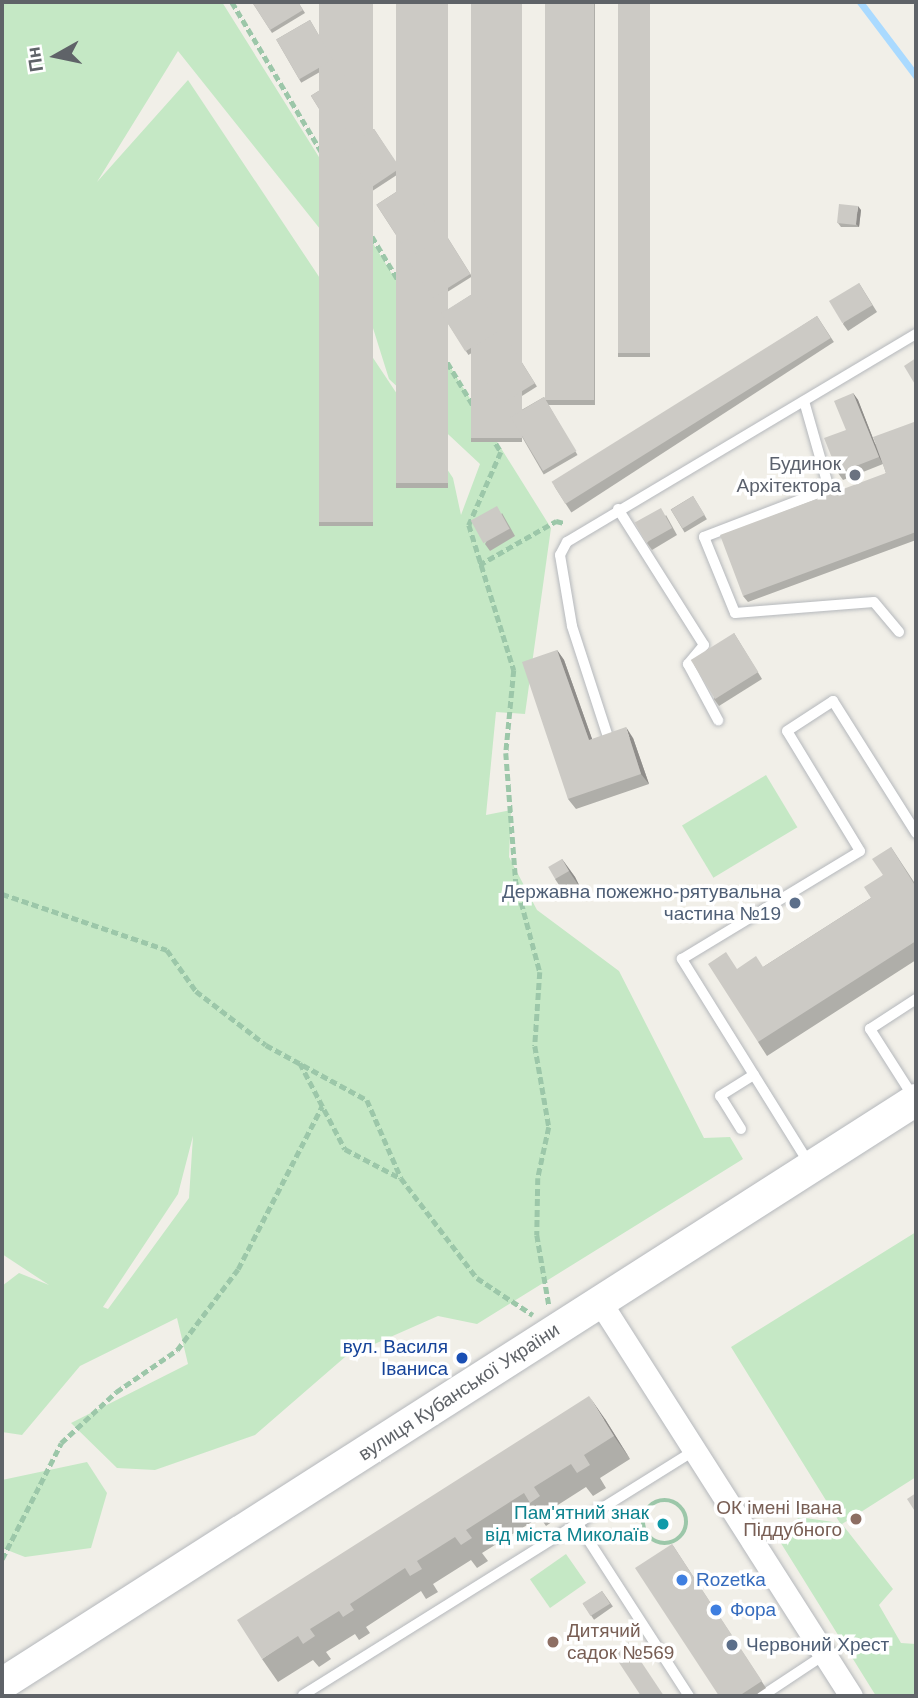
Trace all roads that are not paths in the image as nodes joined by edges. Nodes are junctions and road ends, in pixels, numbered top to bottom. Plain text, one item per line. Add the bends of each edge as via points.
1 (916, 334) edge
2 (804, 401) junction
3 (618, 509) junction
4 (899, 632) dead end
5 (718, 720) dead end
6 (608, 737) edge
7 (916, 833) edge
8 (916, 999) edge
9 (754, 1075) junction
10 (916, 1100) edge
11 (741, 1129) dead end
12 (811, 1167) junction
13 (600, 1302) junction
14 (694, 1451) junction
15 (578, 1524) junction
16 (824, 1655) junction
17 (2, 1684) edge
18 (2, 1691) edge
19 (303, 1695) edge
20 (8, 1696) edge
21 (689, 1696) edge
22 (762, 1696) edge
23 (851, 1696) edge

1 - 2 lane
2 - 3 lane
2 - 4 lane via 829,489 704,537 735,612 874,602
3 - 5 lane via 704,645 688,664
3 - 6 lane via 588,526 560,555 572,626
7 - 9 lane via 833,701 787,731 860,851 682,959
8 - 10 lane via 870,1029
9 - 11 lane via 720,1096
9 - 12 lane
10 - 12 street, вулиця Кубанської України
12 - 13 street, вулиця Кубанської України
13 - 14 street
13 - 17 street, вулиця Кубанської України
14 - 15 lane
14 - 16 street
15 - 19 lane
15 - 21 lane
16 - 22 lane
16 - 23 street
18 - 20 lane

